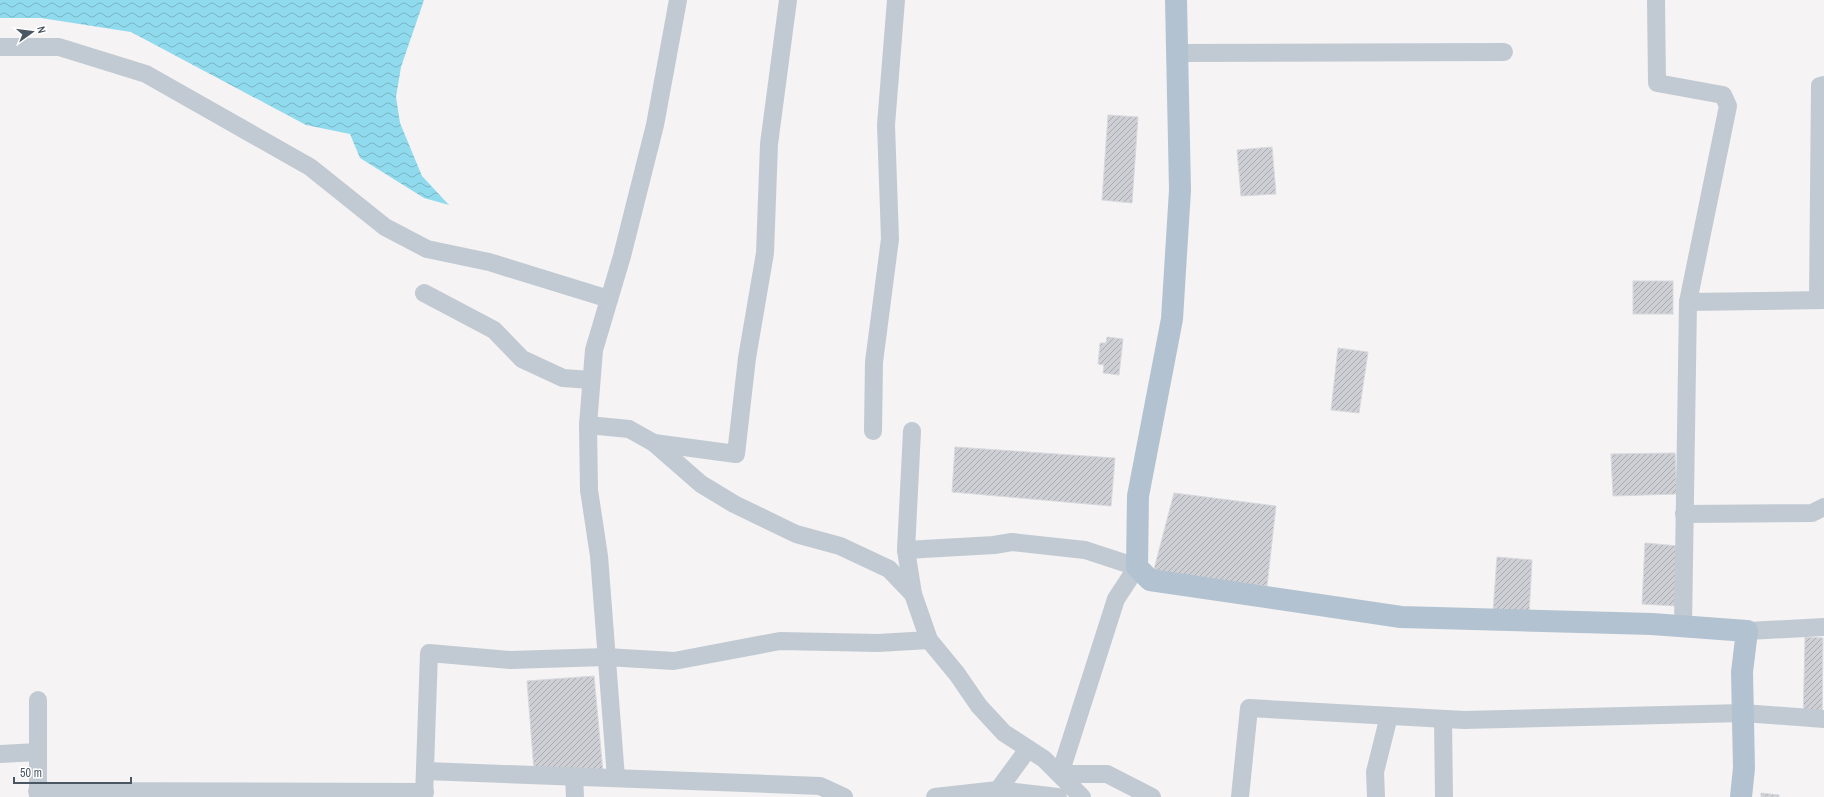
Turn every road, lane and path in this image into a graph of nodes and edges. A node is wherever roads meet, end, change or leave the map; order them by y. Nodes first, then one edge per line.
1 (678, 0) edge
2 (788, 0) edge
3 (896, 0) edge
4 (1176, 0) edge
5 (1656, 0) edge
6 (0, 47) edge
7 (1504, 52) dead end
8 (1177, 53) junction
9 (1824, 85) edge
10 (424, 293) dead end
11 (609, 299) junction
12 (1821, 300) edge
13 (1688, 302) junction
14 (591, 380) junction
15 (588, 425) junction
16 (873, 431) dead end
17 (912, 431) dead end
18 (654, 443) junction
19 (1824, 507) edge
20 (1684, 514) junction
21 (906, 550) junction
22 (1137, 567) junction
23 (913, 594) junction
24 (1683, 626) junction
25 (1824, 627) edge
26 (1746, 631) junction
27 (929, 640) junction
28 (606, 657) junction
29 (38, 700) dead end
30 (1743, 713) junction
31 (1389, 716) junction
32 (1443, 719) junction
33 (1824, 719) edge
34 (1028, 749) junction
35 (38, 752) junction
36 (0, 754) edge
37 (426, 771) junction
38 (1060, 774) junction
39 (574, 776) junction
40 (616, 778) junction
41 (772, 790) edge
42 (998, 790) junction
43 (38, 794) edge
44 (131, 794) edge
45 (424, 794) edge
46 (575, 797) edge
47 (844, 797) edge
48 (934, 797) edge
49 (1058, 797) edge
50 (1082, 797) edge
51 (1152, 797) edge
52 (1240, 797) edge
53 (1376, 797) edge
54 (1444, 797) edge
55 (1741, 797) edge

1 - 11 street
2 - 18 street
3 - 16 street
4 - 8 main road
5 - 13 street
6 - 11 street
7 - 8 street
8 - 22 main road
9 - 12 street
10 - 14 street
11 - 14 street
12 - 13 street
13 - 20 street
14 - 15 street
15 - 18 street
15 - 28 street
17 - 21 street
18 - 23 street
19 - 20 street
20 - 24 street
21 - 22 street
21 - 23 street
22 - 24 main road
22 - 38 street
23 - 27 street
24 - 26 main road
25 - 26 street
26 - 30 main road
27 - 28 street
27 - 34 street
28 - 37 street
28 - 40 street
29 - 35 street
30 - 32 street
30 - 33 street
30 - 55 main road
31 - 32 street
31 - 52 street
31 - 53 street
32 - 54 street
34 - 38 street
34 - 42 street
35 - 36 street
35 - 43 street
37 - 39 street
37 - 45 street
38 - 50 street
38 - 51 street
39 - 40 street
39 - 46 street
40 - 41 street
41 - 47 street
42 - 48 street
42 - 49 street
43 - 44 street
44 - 45 street

